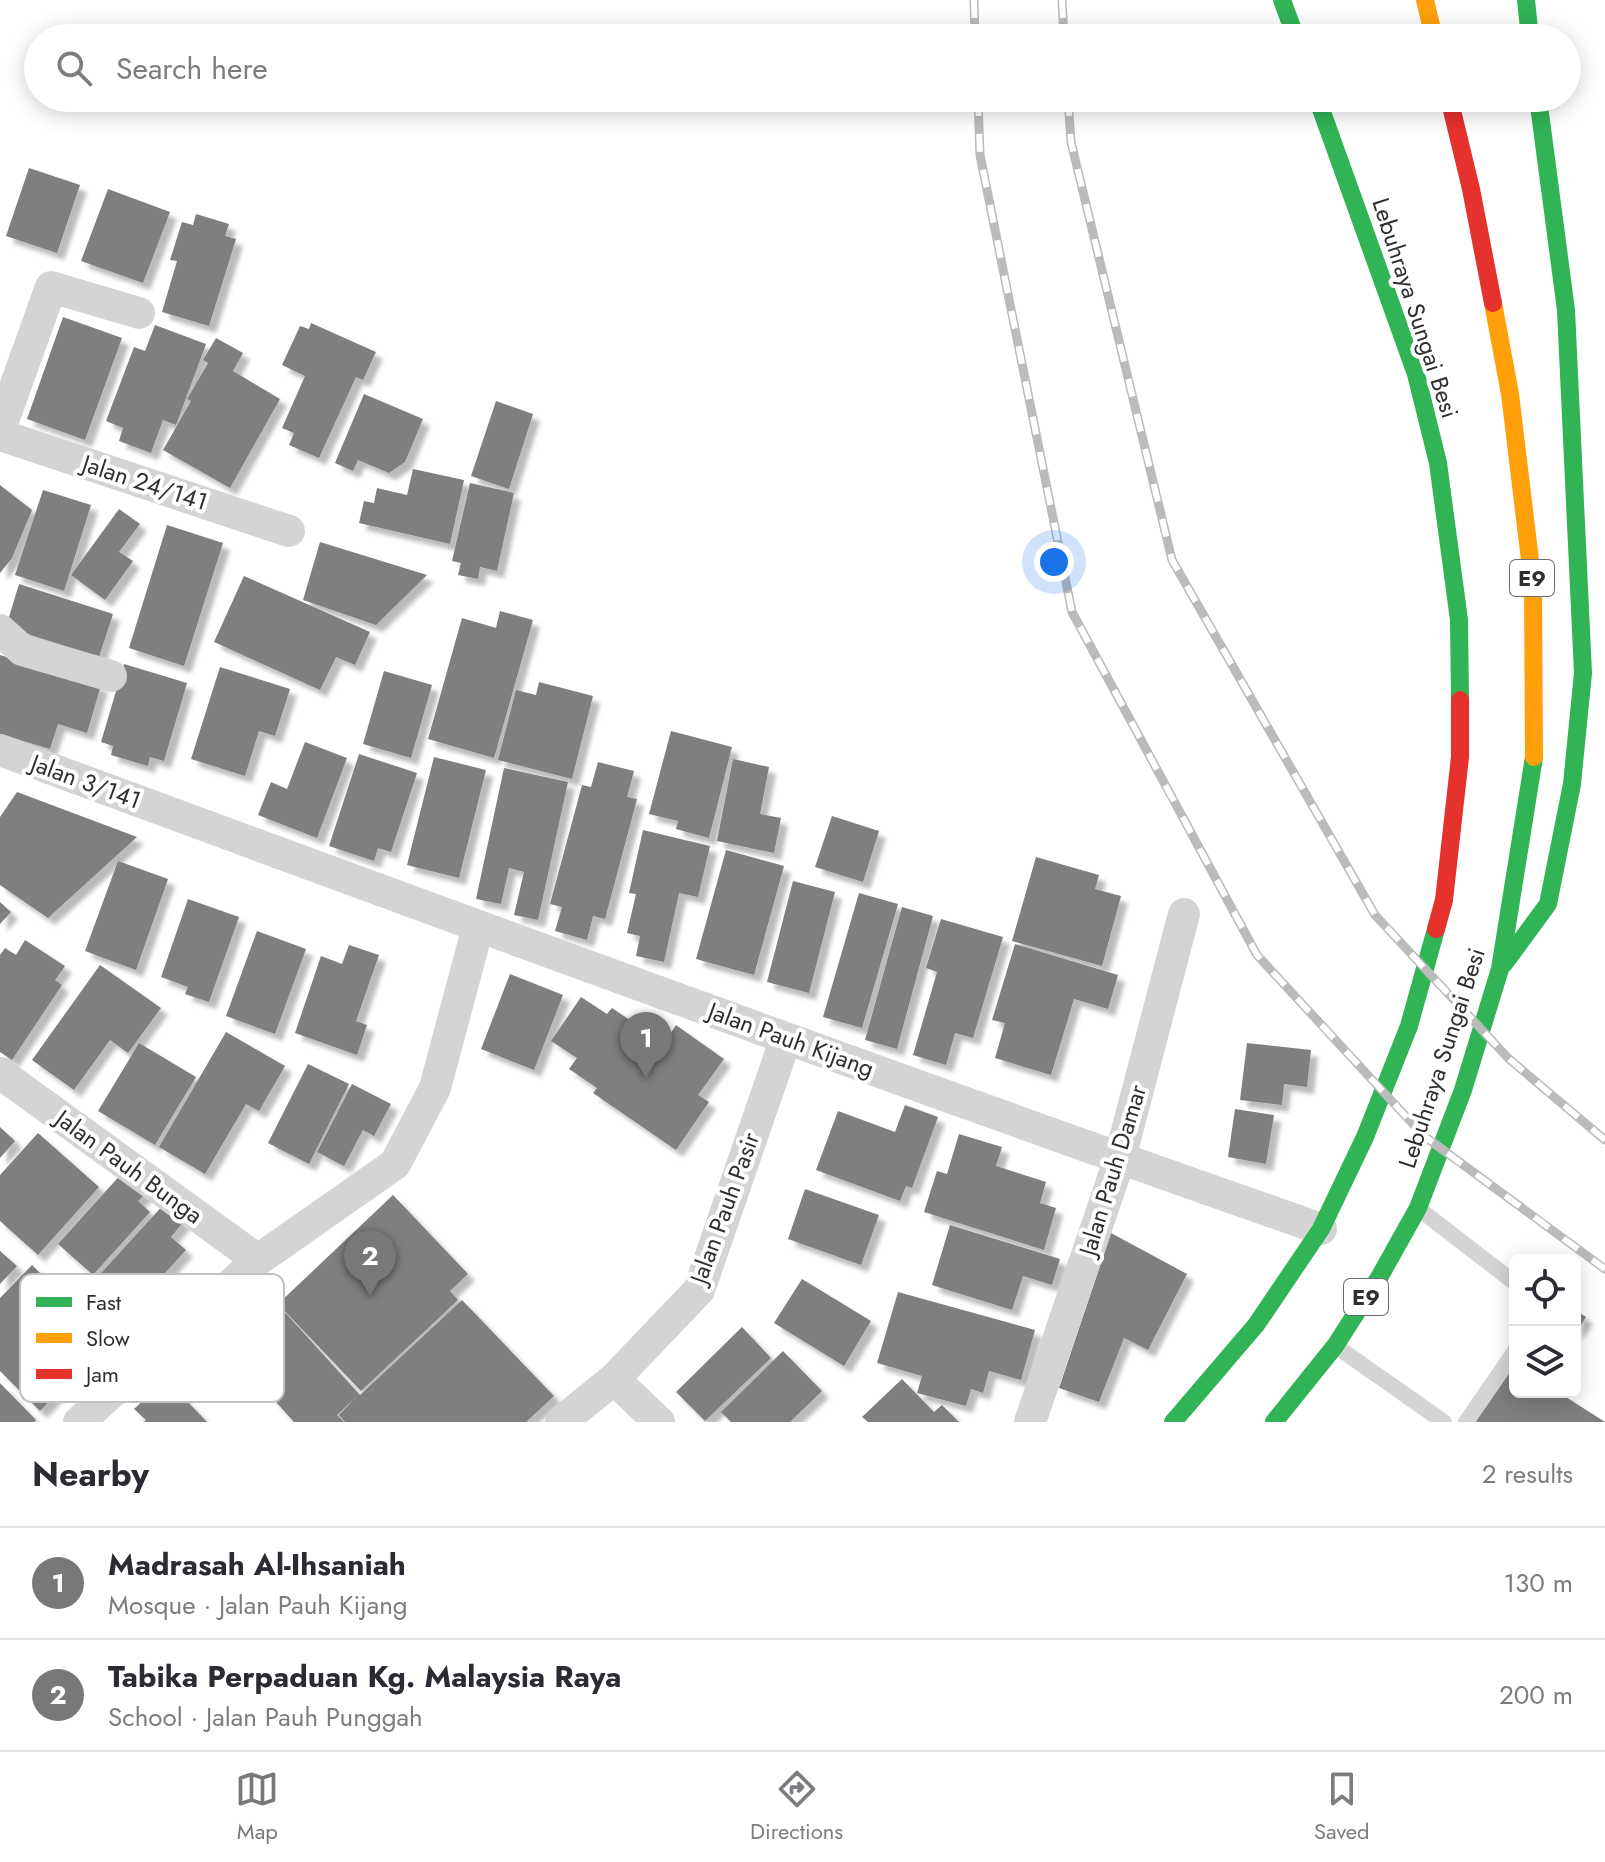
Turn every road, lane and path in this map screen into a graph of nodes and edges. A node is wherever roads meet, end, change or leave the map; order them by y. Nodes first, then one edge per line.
1 (1425, 0) edge
2 (1526, 0) edge
3 (1285, 2) edge
4 (1292, 24) edge
5 (1431, 24) edge
6 (1529, 24) edge
7 (1322, 112) edge
8 (1452, 112) edge
9 (1540, 112) edge
10 (139, 313) dead end
11 (0, 429) edge
12 (0, 435) edge
13 (289, 531) dead end
14 (0, 630) edge
15 (111, 676) dead end
16 (0, 750) edge
17 (172, 814) joint
18 (1184, 914) dead end
19 (478, 927) junction
20 (1500, 969) junction
21 (786, 1038) junction
22 (0, 1073) edge
23 (1120, 1158) junction
24 (1418, 1208) junction
25 (1321, 1229) junction
26 (258, 1260) junction
27 (243, 1274) edge
28 (1509, 1278) edge
29 (1335, 1346) junction
30 (1509, 1360) edge
31 (614, 1379) junction
32 (101, 1402) edge
33 (79, 1422) edge
34 (561, 1422) edge
35 (659, 1422) edge
36 (1030, 1422) edge
37 (1173, 1422) edge
38 (1274, 1422) edge
39 (1444, 1422) edge
40 (1466, 1422) edge

1 - 5 highway
2 - 6 highway
3 - 4 highway
7 - 25 highway, Lebuhraya Sungai Besi
8 - 20 highway, Lebuhraya Sungai Besi / E9
9 - 20 highway
10 - 11 street
12 - 13 street, Jalan 24/141
14 - 15 street
16 - 17 street, Jalan 3/141
17 - 19 street, Jalan Pauh Kijang
18 - 23 street, Jalan Pauh Damar
19 - 21 street, Jalan Pauh Kijang
19 - 26 street
20 - 24 highway, Lebuhraya Sungai Besi / E9
21 - 23 street, Jalan Pauh Kijang
21 - 31 street, Jalan Pauh Pasir
22 - 26 street, Jalan Pauh Bunga
23 - 25 street, Jalan Pauh Kijang
23 - 36 street, Jalan Pauh Damar
24 - 28 lane
24 - 29 highway, Lebuhraya Sungai Besi / E9
25 - 37 highway, Lebuhraya Sungai Besi
26 - 27 street
29 - 38 highway, Lebuhraya Sungai Besi / E9
29 - 39 lane
30 - 40 lane
31 - 34 street, Jalan Pauh Pasir
31 - 35 street
32 - 33 street

